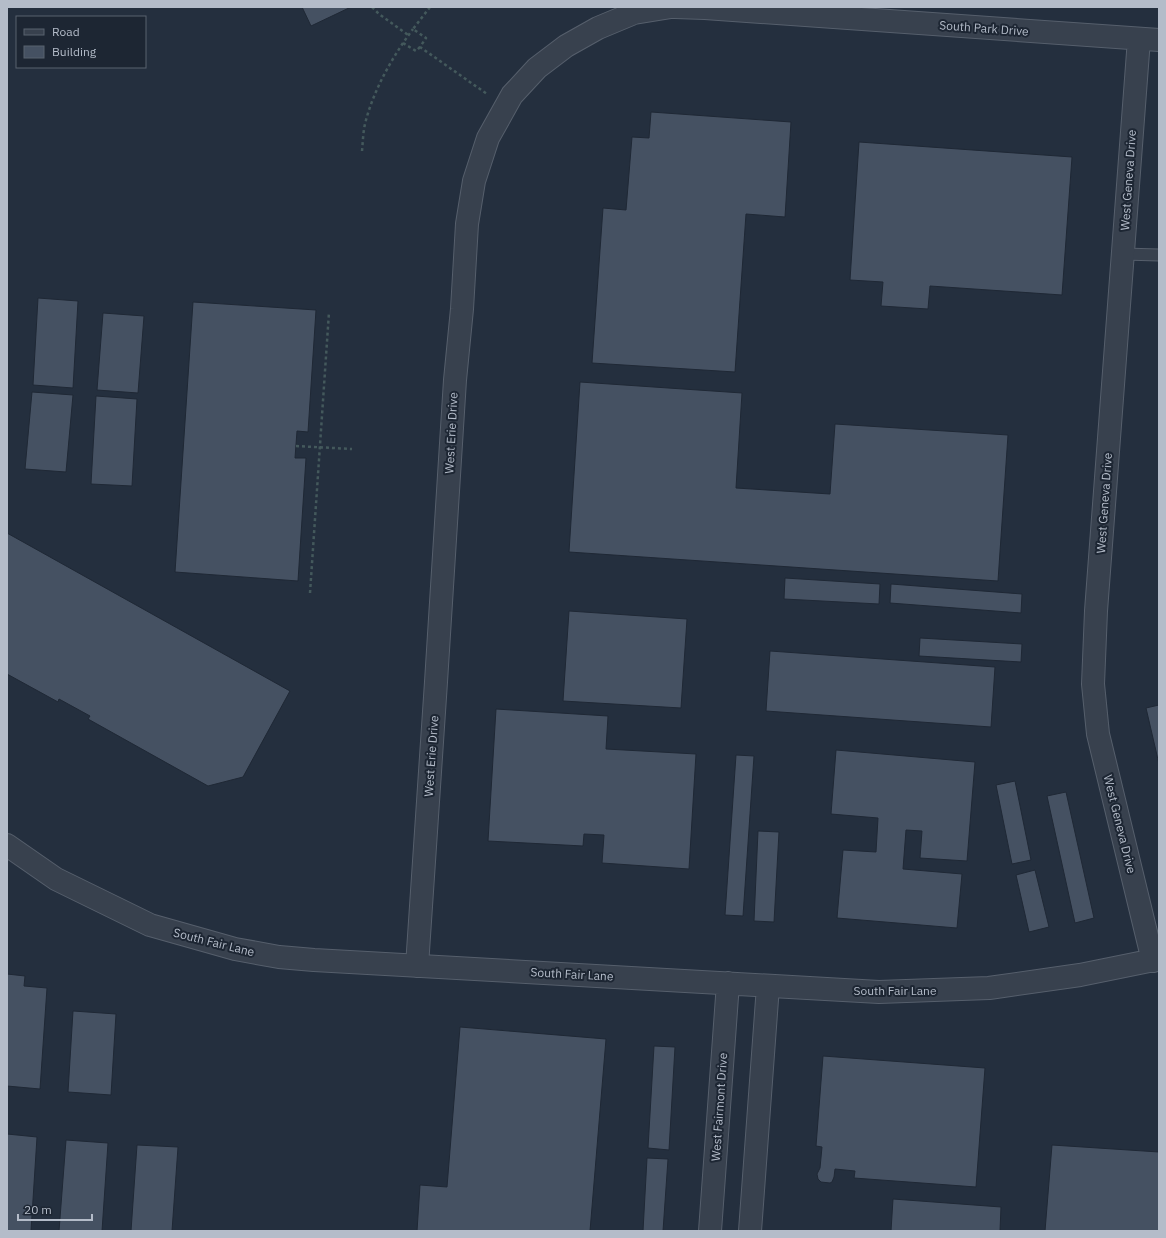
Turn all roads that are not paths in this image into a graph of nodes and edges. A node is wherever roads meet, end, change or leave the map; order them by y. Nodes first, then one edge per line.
1 (670, 7) edge
2 (810, 11) edge
3 (1149, 40) edge
4 (1123, 254) junction
5 (1159, 255) edge
6 (7, 845) edge
7 (1156, 960) edge
8 (417, 966) junction
9 (728, 983) junction
10 (768, 986) junction
11 (710, 1231) edge
12 (750, 1231) edge

1 - 2 street, West Erie Drive
1 - 8 street, West Erie Drive
2 - 3 street, South Park Drive
3 - 4 street, West Geneva Drive
4 - 5 lane
4 - 7 street, West Geneva Drive
6 - 8 street, South Fair Lane
7 - 10 street, South Fair Lane
8 - 9 street, South Fair Lane
9 - 10 street, South Fair Lane
9 - 11 street, West Fairmont Drive
10 - 12 street

